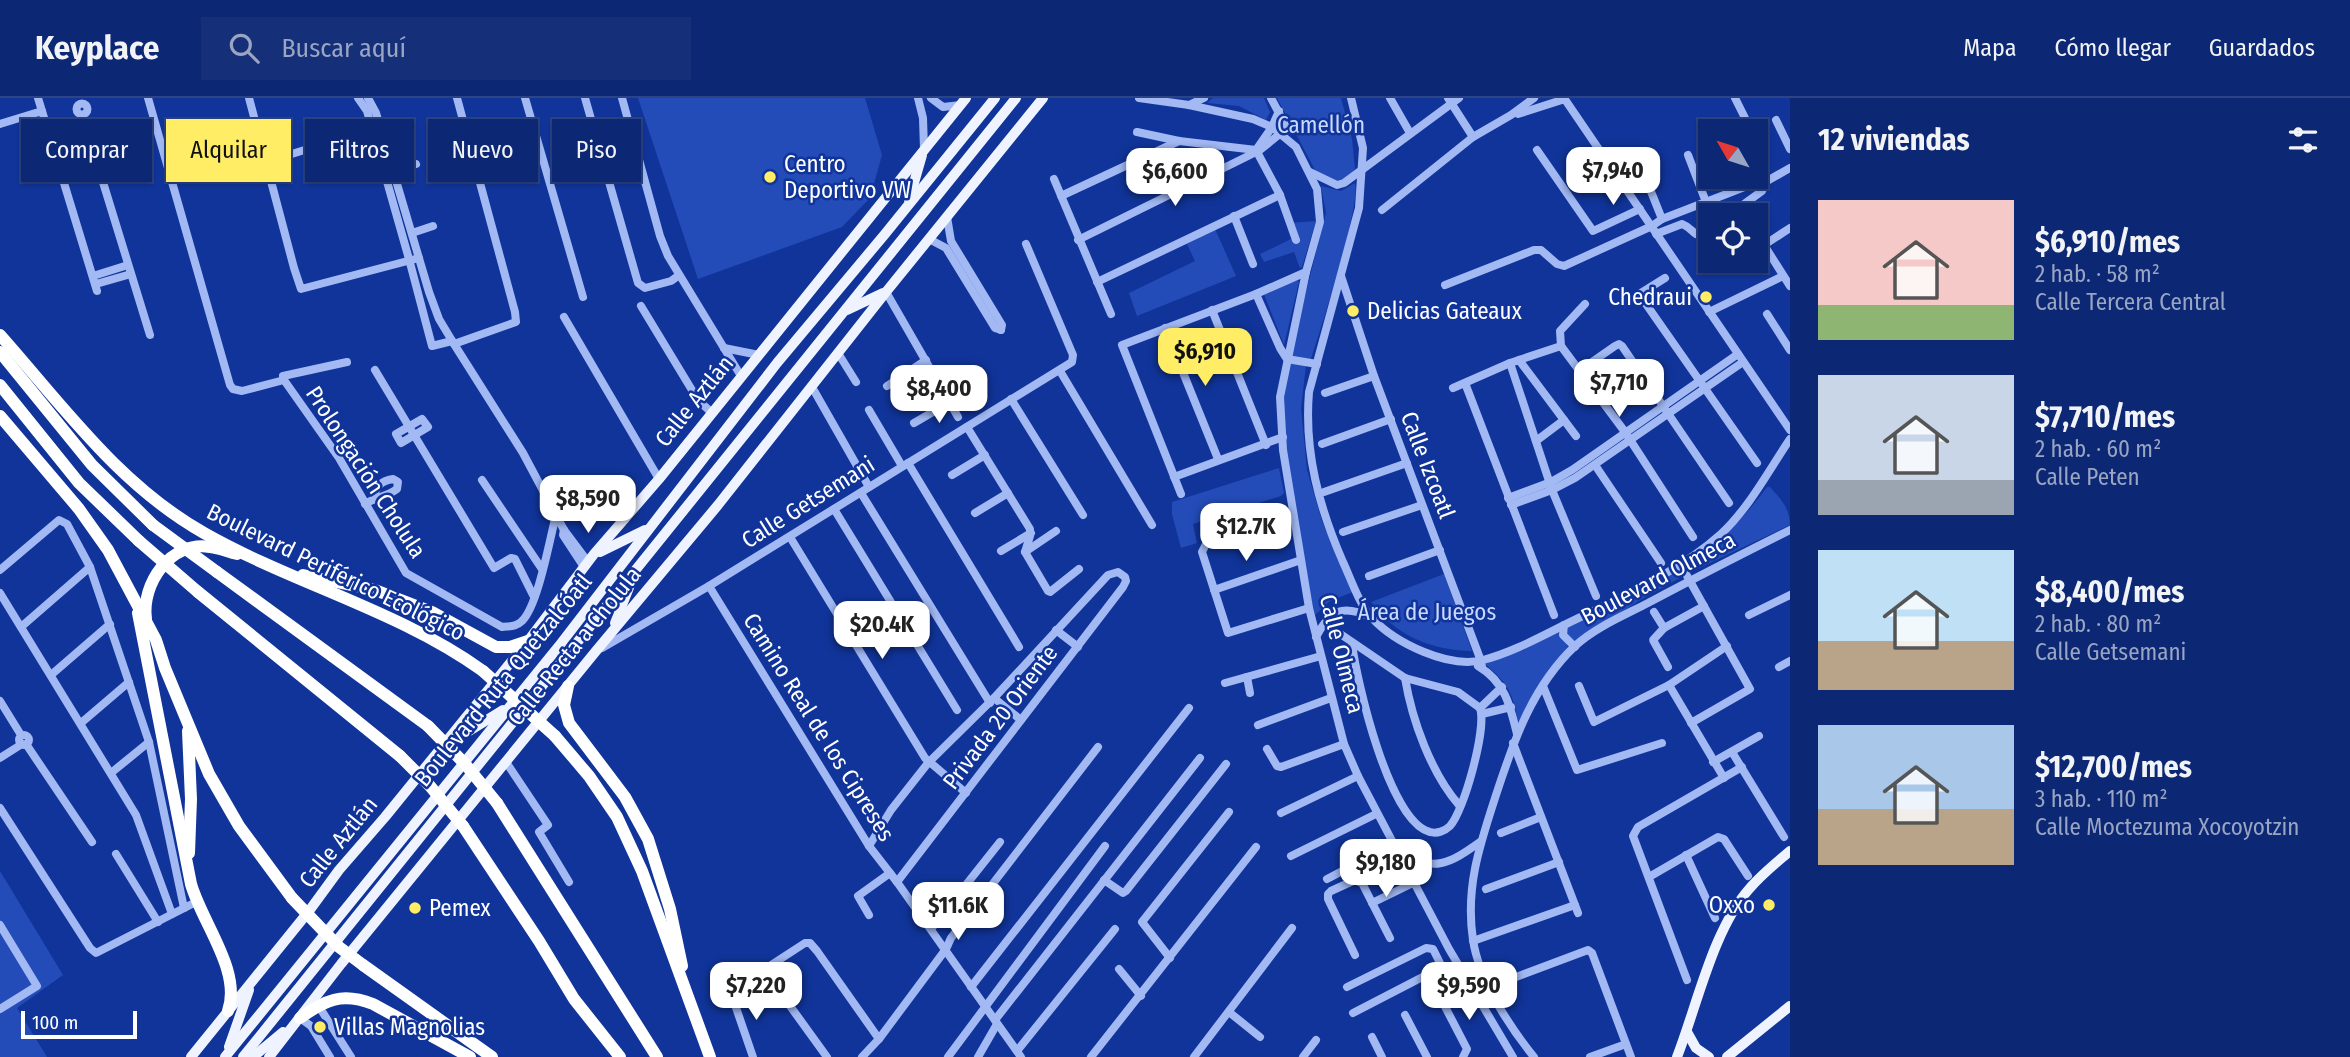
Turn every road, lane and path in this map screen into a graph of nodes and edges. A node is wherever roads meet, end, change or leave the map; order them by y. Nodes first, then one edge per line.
1 (38, 98) edge
2 (148, 98) edge
3 (249, 98) edge
4 (358, 98) edge
5 (368, 98) edge
6 (457, 98) edge
7 (525, 98) edge
8 (585, 98) edge
9 (622, 98) edge
10 (918, 98) edge
11 (931, 98) edge
12 (995, 98) edge
13 (1016, 98) edge
14 (1043, 98) edge
15 (1139, 98) edge
16 (1204, 98) edge
17 (1271, 98) edge
18 (1352, 98) edge
19 (1390, 98) edge
20 (1534, 98) edge
21 (1735, 98) edge
22 (1565, 99) edge
23 (1453, 100) edge
24 (964, 102) edge
25 (1189, 105) junction
26 (42, 111) junction
27 (1279, 111) junction
28 (1511, 115) junction
29 (255, 119) edge
30 (369, 119) edge
31 (378, 119) edge
32 (1746, 119) edge
33 (1776, 120) dead end
34 (0, 124) edge
35 (1280, 129) junction
36 (1137, 132) dead end
37 (1410, 133) junction
38 (1474, 137) junction
39 (1179, 141) junction
40 (924, 149) junction
41 (1790, 149) edge
42 (1256, 150) junction
43 (1537, 150) dead end
44 (1688, 155) dead end
45 (1790, 168) edge
46 (1363, 170) junction
47 (1310, 172) junction
48 (1644, 174) dead end
49 (1054, 179) dead end
50 (1768, 180) edge
51 (103, 182) edge
52 (272, 182) edge
53 (389, 182) edge
54 (397, 182) edge
55 (1733, 189) edge
56 (1763, 189) edge
57 (1280, 195) junction
58 (1061, 196) junction
59 (1706, 202) junction
60 (1746, 203) edge
61 (908, 206) junction
62 (1640, 209) junction
63 (1382, 210) dead end
64 (1234, 216) junction
65 (947, 217) junction
66 (1662, 219) junction
67 (433, 226) dead end
68 (1790, 228) edge
69 (1654, 230) junction
70 (412, 233) junction
71 (1698, 234) edge
72 (929, 239) junction
73 (1078, 240) junction
74 (1296, 240) dead end
75 (1768, 242) edge
76 (1026, 244) dead end
77 (1768, 252) edge
78 (414, 258) junction
79 (1253, 264) dead end
80 (129, 270) junction
81 (1306, 272) junction
82 (678, 276) junction
83 (1341, 276) junction
84 (1783, 276) junction
85 (1665, 278) dead end
86 (1097, 282) junction
87 (1445, 285) dead end
88 (1790, 286) edge
89 (886, 292) junction
90 (1256, 294) junction
91 (1639, 294) junction
92 (583, 297) dead end
93 (1625, 303) dead end
94 (1585, 304) dead end
95 (642, 306) dead end
96 (1212, 310) junction
97 (844, 312) junction
98 (1709, 312) junction
99 (1111, 314) dead end
100 (1767, 314) dead end
101 (564, 317) dead end
102 (1165, 328) junction
103 (0, 335) edge
104 (150, 335) dead end
105 (453, 342) junction
106 (1561, 346) junction
107 (1789, 347) edge
108 (724, 348) junction
109 (0, 352) edge
110 (838, 353) junction
111 (759, 355) junction
112 (1741, 358) junction
113 (1287, 359) junction
114 (926, 360) junction
115 (347, 362) dead end
116 (1515, 362) junction
117 (1317, 364) junction
118 (375, 370) dead end
119 (1060, 371) junction
120 (1579, 371) junction
121 (741, 376) junction
122 (1374, 376) junction
123 (284, 380) junction
124 (856, 382) dead end
125 (1465, 383) junction
126 (0, 385) edge
127 (1702, 385) junction
128 (887, 386) dead end
129 (812, 387) junction
130 (1452, 388) dead end
131 (1325, 393) dead end
132 (1011, 399) junction
133 (950, 402) junction
134 (869, 410) dead end
135 (1665, 411) junction
136 (712, 413) junction
137 (0, 416) edge
138 (958, 417) dead end
139 (1391, 419) junction
140 (1564, 420) junction
141 (914, 423) dead end
142 (408, 426) junction
143 (967, 426) junction
144 (1790, 430) edge
145 (414, 435) junction
146 (1576, 436) dead end
147 (1627, 436) junction
148 (1283, 437) junction
149 (1790, 439) edge
150 (1536, 441) junction
151 (1322, 444) dead end
152 (1266, 445) junction
153 (985, 455) junction
154 (1218, 459) junction
155 (1407, 463) junction
156 (1757, 463) dead end
157 (905, 465) junction
158 (1595, 465) junction
159 (953, 475) dead end
160 (1174, 477) junction
161 (659, 479) junction
162 (482, 480) dead end
163 (1552, 486) junction
164 (865, 490) junction
165 (1324, 492) dead end
166 (1008, 493) junction
167 (1181, 494) dead end
168 (374, 498) dead end
169 (1509, 501) junction
170 (1729, 503) dead end
171 (365, 504) junction
172 (1422, 505) junction
173 (834, 509) junction
174 (1293, 512) junction
175 (975, 513) dead end
176 (556, 515) junction
177 (1083, 515) dead end
178 (1152, 525) dead end
179 (648, 529) junction
180 (1790, 530) edge
181 (1056, 531) dead end
182 (1343, 532) dead end
183 (1031, 533) junction
184 (790, 537) junction
185 (1693, 537) dead end
186 (1440, 550) junction
187 (1001, 551) dead end
188 (1025, 552) junction
189 (248, 555) junction
190 (1301, 560) junction
191 (589, 561) junction
192 (1661, 563) dead end
193 (1681, 565) junction
194 (90, 567) junction
195 (542, 569) junction
196 (1079, 569) dead end
197 (0, 570) edge
198 (635, 570) junction
199 (292, 574) junction
200 (1369, 576) dead end
201 (1689, 580) junction
202 (709, 586) junction
203 (1214, 590) junction
204 (0, 593) edge
205 (1790, 595) edge
206 (1596, 596) dead end
207 (534, 597) junction
208 (1704, 606) junction
209 (137, 607) junction
210 (1309, 608) junction
211 (1597, 608) junction
212 (1654, 612) dead end
213 (1555, 615) dead end
214 (1749, 615) dead end
215 (1371, 617) junction
216 (146, 620) junction
217 (110, 624) junction
218 (1564, 625) junction
219 (1603, 626) junction
220 (21, 627) junction
221 (1664, 628) junction
222 (1056, 630) junction
223 (1336, 631) dead end
224 (611, 634) junction
225 (1316, 637) junction
226 (528, 641) junction
227 (1352, 644) junction
228 (1727, 646) junction
229 (1019, 647) dead end
230 (1078, 647) junction
231 (1575, 647) junction
232 (596, 651) junction
233 (1321, 656) junction
234 (1790, 661) edge
235 (1481, 664) junction
236 (1668, 667) dead end
237 (1779, 667) dead end
238 (51, 676) junction
239 (1247, 677) junction
240 (1405, 678) junction
241 (129, 682) junction
242 (1225, 683) dead end
243 (1669, 685) junction
244 (568, 686) junction
245 (1543, 686) junction
246 (1579, 686) dead end
247 (1502, 687) junction
248 (1250, 694) dead end
249 (1331, 698) junction
250 (992, 700) junction
251 (0, 701) edge
252 (511, 705) junction
253 (1511, 707) junction
254 (1189, 708) dead end
255 (957, 710) dead end
256 (1481, 711) junction
257 (1020, 720) junction
258 (81, 723) junction
259 (1691, 723) junction
260 (188, 724) junction
261 (1258, 725) dead end
262 (1517, 734) junction
263 (1759, 736) dead end
264 (22, 741) junction
265 (149, 742) junction
266 (1513, 743) junction
267 (1662, 743) dead end
268 (1344, 744) junction
269 (1098, 747) dead end
270 (1267, 748) dead end
271 (440, 749) junction
272 (1732, 752) junction
273 (0, 753) edge
274 (0, 758) edge
275 (1200, 758) dead end
276 (506, 762) junction
277 (1713, 762) junction
278 (928, 763) junction
279 (1226, 764) dead end
280 (1742, 767) junction
281 (111, 773) junction
282 (1358, 776) junction
283 (1724, 778) junction
284 (966, 793) junction
285 (1460, 805) junction
286 (0, 808) edge
287 (1229, 812) dead end
288 (1281, 813) dead end
289 (1376, 814) junction
290 (1541, 817) junction
291 (1501, 833) dead end
292 (1784, 837) dead end
293 (92, 842) dead end
294 (1000, 842) dead end
295 (1480, 842) junction
296 (1394, 845) junction
297 (869, 846) junction
298 (1104, 846) dead end
299 (1256, 847) dead end
300 (1790, 851) edge
301 (117, 854) dead end
302 (1399, 854) junction
303 (1686, 855) junction
304 (1290, 856) dead end
305 (1559, 862) junction
306 (188, 871) junction
307 (890, 873) junction
308 (1748, 876) dead end
309 (1649, 877) junction
310 (1327, 879) dead end
311 (1104, 880) junction
312 (569, 882) dead end
313 (897, 882) junction
314 (1415, 882) junction
315 (1486, 889) dead end
316 (1372, 903) junction
317 (190, 905) junction
318 (172, 914) junction
319 (869, 915) dead end
320 (1716, 918) dead end
321 (158, 922) junction
322 (0, 925) edge
323 (1292, 928) dead end
324 (931, 929) junction
325 (1115, 929) dead end
326 (1390, 938) dead end
327 (1473, 941) junction
328 (946, 949) junction
329 (1449, 949) junction
330 (1355, 955) dead end
331 (1436, 956) junction
332 (1170, 958) junction
333 (341, 964) junction
334 (1119, 969) dead end
335 (764, 970) junction
336 (1486, 978) junction
337 (1687, 980) dead end
338 (253, 981) junction
339 (302, 984) junction
340 (683, 984) junction
341 (971, 987) junction
342 (1347, 987) dead end
343 (1141, 996) junction
344 (1440, 997) dead end
345 (318, 1005) junction
346 (1790, 1006) edge
347 (986, 1008) junction
348 (0, 1009) edge
349 (228, 1011) junction
350 (1229, 1012) junction
351 (1353, 1013) dead end
352 (1405, 1015) dead end
353 (300, 1018) junction
354 (996, 1022) junction
355 (1687, 1032) junction
356 (209, 1035) junction
357 (1260, 1037) dead end
358 (1372, 1037) dead end
359 (1007, 1038) junction
360 (879, 1039) junction
361 (1316, 1040) dead end
362 (1626, 1044) junction
363 (986, 1046) junction
364 (1019, 1054) edge
365 (226, 1056) edge
366 (1510, 1056) edge
367 (191, 1057) edge
368 (202, 1057) edge
369 (243, 1057) edge
370 (253, 1057) edge
371 (269, 1057) edge
372 (330, 1057) edge
373 (351, 1057) edge
374 (470, 1057) edge
375 (492, 1057) edge
376 (620, 1057) edge
377 (657, 1057) edge
378 (710, 1057) edge
379 (753, 1057) edge
380 (827, 1057) edge
381 (862, 1057) edge
382 (948, 1057) edge
383 (978, 1057) edge
384 (1091, 1057) edge
385 (1195, 1057) edge
386 (1303, 1057) edge
387 (1382, 1057) edge
388 (1427, 1057) edge
389 (1463, 1057) edge
390 (1534, 1057) edge
391 (1590, 1057) edge
392 (1631, 1057) edge
393 (1677, 1057) edge
394 (1709, 1057) edge
395 (1727, 1057) edge

1 - 26 street
2 - 123 street, Prolongación Cholula
3 - 29 street
4 - 30 street
5 - 31 street
6 - 105 street
7 - 92 street
8 - 82 street
9 - 82 street
10 - 40 street
11 - 24 street
12 - 61 main road, Boulevard Ruta Quetzalcóatl
13 - 97 main road, Calle Recta a Cholula
14 - 65 main road, Calle Recta a Cholula
15 - 25 street, Calle Olmeca
16 - 25 street
17 - 27 street
18 - 46 street, Calle Olmeca
19 - 37 street
20 - 28 street
21 - 32 street
22 - 28 street
22 - 62 street
23 - 37 street
23 - 38 street
24 - 40 main road, Calle Aztlán
25 - 35 street, Calle Olmeca
26 - 34 street
26 - 80 street
27 - 35 street
27 - 35 street
28 - 38 street
33 - 41 street
35 - 42 street
35 - 47 street, Calle Olmeca
36 - 39 street
37 - 46 street
38 - 63 street
39 - 42 street
39 - 58 street
40 - 61 main road
40 - 111 main road, Calle Aztlán
42 - 57 street
42 - 73 street
43 - 62 street
44 - 59 street
45 - 50 street
46 - 47 street
46 - 83 street, Calle Olmeca
47 - 81 street, Calle Olmeca
48 - 66 street
49 - 58 street
51 - 80 street
52 - 78 street
53 - 78 street
54 - 70 street
55 - 59 street
56 - 60 street
57 - 64 street
57 - 74 street
58 - 73 street
59 - 66 street
61 - 179 main road, Boulevard Ruta Quetzalcóatl
62 - 69 street
64 - 79 street
64 - 86 street
65 - 72 main road, Calle Recta a Cholula
65 - 72 street
66 - 69 street
67 - 70 street
68 - 75 street
69 - 71 street
69 - 87 street
69 - 98 street
70 - 78 street
72 - 89 main road, Calle Recta a Cholula
73 - 86 street
76 - 119 street, Calle Getsemani
77 - 84 street
78 - 105 street
78 - 105 street
80 - 104 street
81 - 90 street
81 - 113 street, Calle Olmeca
82 - 108 street
83 - 117 street, Calle Olmeca
83 - 122 street, Calle Izcoatl
84 - 88 street
84 - 98 street
85 - 91 street
86 - 99 street
89 - 97 main road
89 - 110 main road, Calle Recta a Cholula
89 - 114 street
90 - 96 street
90 - 113 street
91 - 93 street
91 - 127 street
94 - 106 street
95 - 136 street
96 - 102 street
96 - 152 street
97 - 198 main road, Calle Recta a Cholula
98 - 112 street
100 - 107 street
101 - 161 street
102 - 154 street
102 - 160 street
103 - 189 highway, Boulevard Periférico Ecológico
105 - 176 street
106 - 116 street
106 - 120 street
108 - 111 street
108 - 121 street
109 - 377 highway, Boulevard Periférico Ecológico, bridge
110 - 124 street
110 - 129 main road, Calle Recta a Cholula
111 - 121 main road, Calle Aztlán
112 - 127 street
112 - 144 street
113 - 117 street
113 - 148 street, Calle Olmeca
114 - 128 street
114 - 133 street
115 - 123 street
116 - 125 street
116 - 140 street
116 - 150 street
117 - 215 street, Calle Olmeca
118 - 142 street
119 - 132 street, Calle Getsemani
119 - 178 street
120 - 135 street
120 - 147 street
121 - 136 main road, Calle Aztlán
122 - 131 street
122 - 139 street, Calle Izcoatl
123 - 171 street, Prolongación Cholula
125 - 130 street
125 - 169 street
126 - 376 highway, bridge
127 - 135 street
127 - 156 street
129 - 164 street
129 - 224 main road, Calle Recta a Cholula
132 - 143 street, Calle Getsemani
132 - 177 street
133 - 138 street
133 - 141 street
134 - 157 street
135 - 147 street
135 - 170 street
136 - 161 main road, Calle Aztlán
137 - 209 highway
139 - 151 street
139 - 155 street, Calle Izcoatl
140 - 146 street
140 - 150 street
142 - 145 street
142 - 145 street
142 - 145 street
143 - 153 street
143 - 157 street, Calle Getsemani
145 - 207 street
147 - 158 street
147 - 163 street
147 - 185 street
148 - 152 street
148 - 174 street, Calle Olmeca
149 - 193 street
150 - 163 street
152 - 154 street
153 - 159 street
153 - 166 street
154 - 160 street
155 - 165 street
155 - 172 street, Calle Izcoatl
157 - 164 street, Calle Getsemani
157 - 229 street
158 - 163 street
158 - 192 street
160 - 167 street
161 - 191 main road, Calle Aztlán
162 - 195 street
163 - 169 street
163 - 206 street
164 - 173 street, Calle Getsemani
164 - 250 street
166 - 175 street
166 - 183 street
168 - 171 street
169 - 213 street
171 - 207 street, Prolongación Cholula
172 - 182 street
172 - 186 street, Calle Izcoatl
173 - 184 street, Calle Getsemani
173 - 255 street
174 - 190 street, Calle Olmeca
174 - 203 street
176 - 191 street
176 - 195 street, Prolongación Cholula
179 - 191 main road
179 - 252 main road, Boulevard Ruta Quetzalcóatl
180 - 201 street, Boulevard Olmeca
181 - 188 street
183 - 187 street
183 - 188 street
184 - 202 street, Calle Getsemani
184 - 278 street
186 - 200 street
186 - 235 street, Calle Izcoatl
188 - 196 street
189 - 199 highway, Boulevard Periférico Ecológico
189 - 216 highway
190 - 203 street
190 - 210 street, Calle Olmeca
191 - 226 main road, Calle Aztlán
193 - 201 street
193 - 211 street
194 - 197 street
194 - 217 street
194 - 220 street
195 - 207 street, Prolongación Cholula
198 - 224 main road
198 - 339 main road, Calle Recta a Cholula
199 - 226 highway
199 - 340 highway, Boulevard Periférico Ecológico, bridge
201 - 208 street
201 - 219 street, Boulevard Olmeca
202 - 232 street, Calle Getsemani
202 - 297 street, Camino Real de los Cipreses
203 - 210 street
204 - 220 street
205 - 214 street
208 - 221 street
208 - 228 street
209 - 216 highway
209 - 306 highway
210 - 225 street, Calle Olmeca
211 - 218 street
211 - 219 street
212 - 221 street
215 - 225 street
215 - 235 street, Calle Olmeca
216 - 260 highway
217 - 238 street
217 - 241 street
218 - 231 street
218 - 235 street
219 - 231 street, Boulevard Olmeca
220 - 238 street
221 - 236 street
222 - 230 street
222 - 230 street, Privada 20 Oriente
222 - 250 street
223 - 227 street
224 - 232 main road, Calle Recta a Cholula
225 - 233 street, Calle Olmeca
226 - 271 main road, Calle Aztlán
227 - 240 street
227 - 285 street
228 - 243 street
228 - 259 street
230 - 257 street, Privada 20 Oriente
231 - 245 street, Boulevard Olmeca
232 - 244 main road, Calle Recta a Cholula
233 - 239 street
233 - 249 street, Calle Olmeca
234 - 237 street
235 - 247 street
238 - 258 street
239 - 242 street
239 - 248 street
240 - 256 street
240 - 285 street
241 - 258 street
241 - 265 street
243 - 246 street
243 - 259 street
244 - 276 main road, Calle Recta a Cholula
244 - 340 highway
245 - 262 street, Boulevard Olmeca
245 - 267 street
247 - 253 street
247 - 256 street
249 - 261 street
249 - 268 street, Calle Olmeca
250 - 257 street
250 - 278 street
251 - 264 street
252 - 271 main road
252 - 365 main road, Boulevard Ruta Quetzalcóatl
253 - 256 street
253 - 262 street
254 - 341 street
256 - 285 street
257 - 284 street, Privada 20 Oriente
258 - 281 street
259 - 277 street
260 - 306 highway
260 - 375 highway, bridge
262 - 266 street, Boulevard Olmeca
263 - 272 street
264 - 273 street
264 - 274 street
264 - 293 street
265 - 281 street
265 - 317 street
266 - 290 street
266 - 295 street, Boulevard Olmeca
268 - 270 street
268 - 282 street, Calle Olmeca
269 - 328 street
271 - 338 main road, Calle Aztlán
272 - 277 street
272 - 280 street
275 - 311 street
276 - 312 street
276 - 333 main road, Calle Recta a Cholula
277 - 283 street
278 - 284 street
278 - 297 street
279 - 311 street
280 - 283 street
280 - 292 street
281 - 318 street
282 - 288 street
282 - 289 street, Calle Olmeca
283 - 309 street
284 - 313 street, Privada 20 Oriente
286 - 321 street
287 - 332 street
289 - 296 street, Calle Olmeca
289 - 304 street
290 - 291 street
290 - 305 street
294 - 324 street
295 - 302 street
295 - 327 street, Boulevard Olmeca
296 - 302 street, Calle Olmeca
296 - 310 street
297 - 307 street, Camino Real de los Cipreses
298 - 347 street
299 - 332 street
300 - 355 main road
301 - 321 street
302 - 314 street, Calle Olmeca
303 - 308 street
303 - 309 street
303 - 320 street
305 - 315 street
305 - 327 street
306 - 317 highway
307 - 313 street, Camino Real de los Cipreses
307 - 319 street
309 - 337 street
311 - 354 street
313 - 324 street, Camino Real de los Cipreses
314 - 316 street
314 - 329 street, Calle Olmeca
316 - 326 street
316 - 330 street
317 - 318 street
317 - 349 highway
318 - 321 street
322 - 348 street
323 - 350 street
324 - 328 street, Camino Real de los Cipreses
325 - 364 street
327 - 336 street, Boulevard Olmeca
328 - 341 street, Camino Real de los Cipreses
328 - 360 street
329 - 331 street
329 - 366 street, Calle Olmeca
331 - 342 street
331 - 351 street
332 - 343 street
333 - 339 main road
333 - 353 main road, Calle Recta a Cholula
334 - 343 street
335 - 360 street
335 - 379 street
335 - 380 street
336 - 362 street
336 - 390 street, Boulevard Olmeca
338 - 349 main road, Calle Aztlán
338 - 365 main road
339 - 369 main road, Calle Recta a Cholula
340 - 378 highway, Boulevard Periférico Ecológico
341 - 347 street, Camino Real de los Cipreses
343 - 384 street
344 - 389 street
345 - 353 highway
345 - 373 street
345 - 374 highway
346 - 395 main road
347 - 354 street, Camino Real de los Cipreses
347 - 382 street
349 - 356 main road, Calle Aztlán
350 - 357 street
350 - 385 street
352 - 388 street
353 - 370 main road
353 - 371 main road, Calle Recta a Cholula
353 - 372 street
354 - 359 street, Camino Real de los Cipreses
354 - 363 street
355 - 393 main road
355 - 394 main road
356 - 367 main road, Calle Aztlán
356 - 368 main road
358 - 387 street
359 - 363 street
359 - 364 street, Camino Real de los Cipreses
360 - 381 street
361 - 386 street
362 - 391 street
362 - 392 street
363 - 383 street

